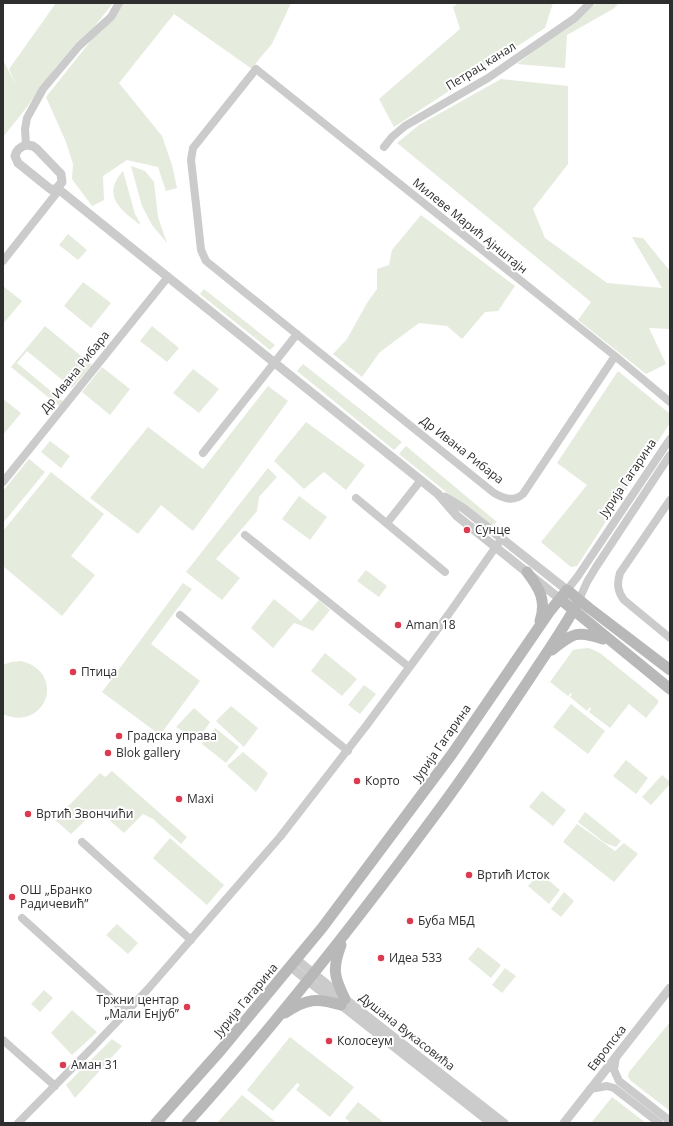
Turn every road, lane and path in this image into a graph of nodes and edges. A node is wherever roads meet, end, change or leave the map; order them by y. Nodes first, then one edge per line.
1 (120, 3) edge
2 (590, 3) edge
3 (256, 69) joint
4 (26, 145) junction
5 (384, 147) dead end
6 (58, 189) junction
7 (3, 261) edge
8 (168, 277) junction
9 (297, 334) junction
10 (615, 356) junction
11 (275, 363) junction
12 (670, 402) edge
13 (670, 438) edge
14 (203, 453) dead end
15 (670, 455) edge
16 (421, 480) junction
17 (3, 482) edge
18 (438, 494) junction
19 (356, 498) dead end
20 (670, 500) edge
21 (387, 523) junction
22 (245, 535) dead end
23 (502, 538) junction
24 (495, 546) junction
25 (445, 572) dead end
26 (527, 572) junction
27 (567, 590) junction
28 (560, 599) junction
29 (579, 600) junction
30 (573, 611) junction
31 (180, 615) dead end
32 (538, 629) junction
33 (670, 638) edge
34 (612, 643) junction
35 (544, 656) junction
36 (409, 668) junction
37 (670, 670) edge
38 (670, 688) edge
39 (348, 751) junction
40 (82, 842) dead end
41 (22, 918) dead end
42 (347, 933) junction
43 (191, 940) junction
44 (294, 963) junction
45 (311, 978) junction
46 (670, 988) edge
47 (667, 996) edge
48 (343, 1002) junction
49 (126, 1012) junction
50 (275, 1021) junction
51 (3, 1040) edge
52 (616, 1057) junction
53 (55, 1086) junction
54 (590, 1089) junction
55 (670, 1121) edge
56 (18, 1123) edge
57 (156, 1123) edge
58 (187, 1123) edge
59 (491, 1123) edge
60 (504, 1123) edge
61 (564, 1123) edge
62 (659, 1123) edge

1 - 4 street
2 - 5 street, Петрац канал
3 - 9 street, Др Ивана Рибара
3 - 10 street, Милеве Марић Ајнштајн
4 - 6 street
4 - 6 street
6 - 7 street
6 - 8 street
8 - 11 street
8 - 17 street, Др Ивана Рибара
9 - 10 street, Др Ивана Рибара
9 - 11 street
10 - 12 street, Милеве Марић Ајнштајн
11 - 14 street
11 - 16 street
13 - 27 street, Јурија Гагарина
15 - 29 street, Јурија Гагарина
16 - 18 street
16 - 21 street
18 - 23 street
18 - 24 street
19 - 21 street
20 - 33 street
21 - 25 street
22 - 36 street
23 - 24 street
23 - 27 street
24 - 26 street
24 - 36 street
26 - 28 street
26 - 32 main road
27 - 28 main road, Јурија Гагарина
27 - 29 main road
28 - 30 main road
28 - 32 main road, Јурија Гагарина
29 - 30 main road, Јурија Гагарина
29 - 37 main road
30 - 34 main road
30 - 35 main road, Јурија Гагарина
31 - 39 street
32 - 44 main road, Јурија Гагарина
34 - 35 main road
34 - 38 main road
35 - 42 main road, Јурија Гагарина
36 - 39 street
39 - 43 street
40 - 43 street
41 - 49 street
42 - 45 main road, Јурија Гагарина
42 - 48 main road
43 - 49 street
44 - 45 street, Душана Вукасовића
44 - 57 main road, Јурија Гагарина
45 - 48 street, Душана Вукасовића
45 - 50 main road, Јурија Гагарина
46 - 47 street, Европска
47 - 52 street, Европска
48 - 50 main road
48 - 59 street, Душана Вукасовића
48 - 60 street, Душана Вукасовића
49 - 53 street
50 - 58 main road, Јурија Гагарина
51 - 53 street
52 - 54 street, Европска
52 - 55 street
53 - 56 street
54 - 61 street, Европска
54 - 62 street

